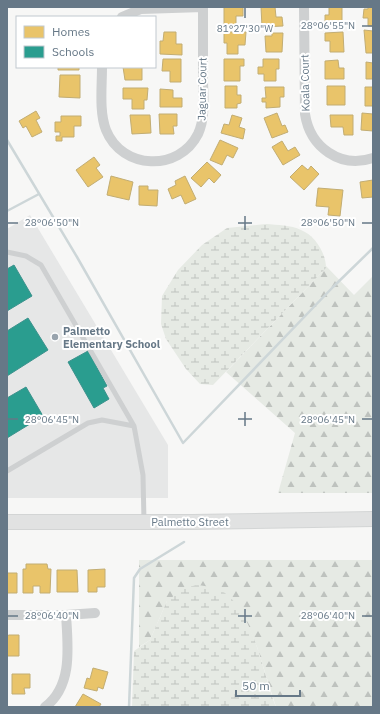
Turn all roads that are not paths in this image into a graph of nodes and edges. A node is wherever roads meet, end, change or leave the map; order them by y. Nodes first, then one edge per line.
1 (203, 7) edge
2 (304, 7) edge
3 (124, 16) edge
4 (102, 68) edge
5 (373, 158) edge
6 (7, 252) edge
7 (134, 426) junction
8 (7, 471) edge
9 (373, 519) edge
10 (7, 522) edge
11 (144, 522) junction
12 (95, 613) dead end
13 (7, 615) edge
14 (66, 615) junction
15 (45, 707) edge

1 - 3 street, Jaguar Court
1 - 4 street, Jaguar Court
2 - 5 street, Koala Court
6 - 7 lane
7 - 8 lane
7 - 11 lane
9 - 11 main road, Palmetto Street
10 - 11 main road, Palmetto Street
12 - 14 street
13 - 14 street
14 - 15 street

